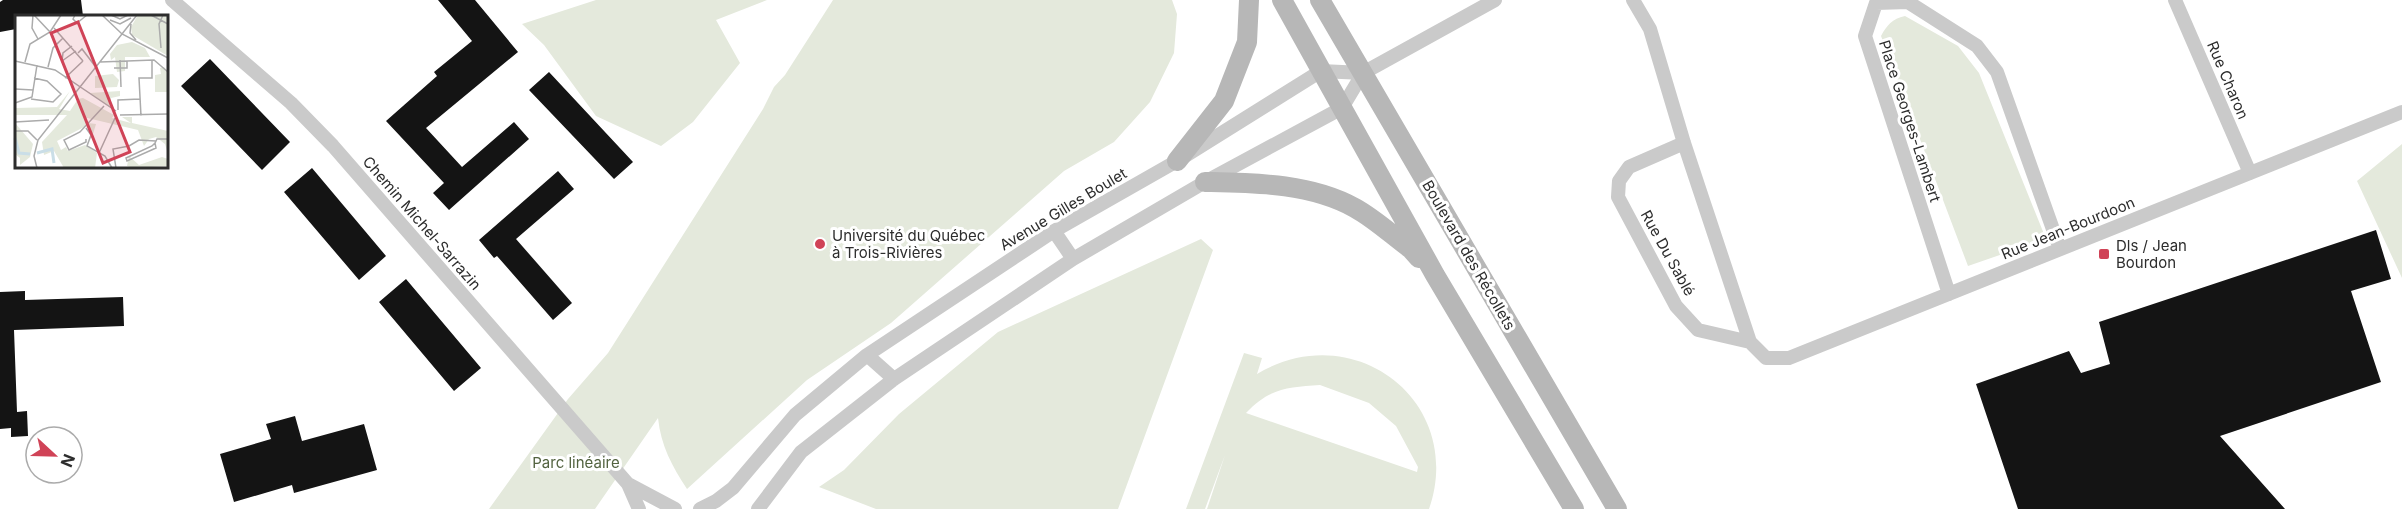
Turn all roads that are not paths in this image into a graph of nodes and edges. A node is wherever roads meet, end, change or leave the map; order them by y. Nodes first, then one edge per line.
1 (172, 0) edge
2 (1249, 0) edge
3 (1282, 0) edge
4 (1320, 0) edge
5 (1495, 0) edge
6 (1633, 0) edge
7 (2175, 0) edge
8 (1321, 71) junction
9 (1363, 73) junction
10 (1342, 108) junction
11 (2402, 112) edge
12 (1684, 143) junction
13 (1177, 161) junction
14 (2250, 173) junction
15 (1205, 182) junction
16 (1054, 231) junction
17 (2060, 249) junction
18 (1073, 259) junction
19 (1435, 275) junction
20 (1949, 294) junction
21 (1750, 342) junction
22 (867, 355) junction
23 (894, 379) junction
24 (628, 484) junction
25 (639, 509) edge
26 (675, 509) edge
27 (700, 509) edge
28 (758, 509) edge
29 (1574, 509) edge
30 (1617, 509) edge

1 - 24 street, Chemin Michel-Sarrazin
2 - 13 main road
3 - 8 main road
4 - 9 main road, Boulevard des Récollets
5 - 9 street
6 - 12 street
7 - 14 street, Rue Charon
8 - 9 street
8 - 10 main road
8 - 13 street, Avenue Gilles Boulet
9 - 10 street
9 - 30 main road, Boulevard des Récollets
10 - 15 street
10 - 19 main road
11 - 14 street, Rue Jean-Bourdoon
12 - 21 street
12 - 21 street, Rue Du Sablé
13 - 16 street, Avenue Gilles Boulet
14 - 17 street, Rue Jean-Bourdoon
15 - 18 street
15 - 19 main road
16 - 18 street
16 - 22 street, Avenue Gilles Boulet
17 - 20 street, Rue Jean-Bourdoon
17 - 20 street, Place Georges-Lambert
18 - 23 street
19 - 29 main road
20 - 21 street, Rue Jean-Bourdoon
22 - 23 street
22 - 27 street, Avenue Gilles Boulet
23 - 28 street
24 - 25 street, Chemin Michel-Sarrazin
24 - 26 street, Chemin Michel-Sarrazin

